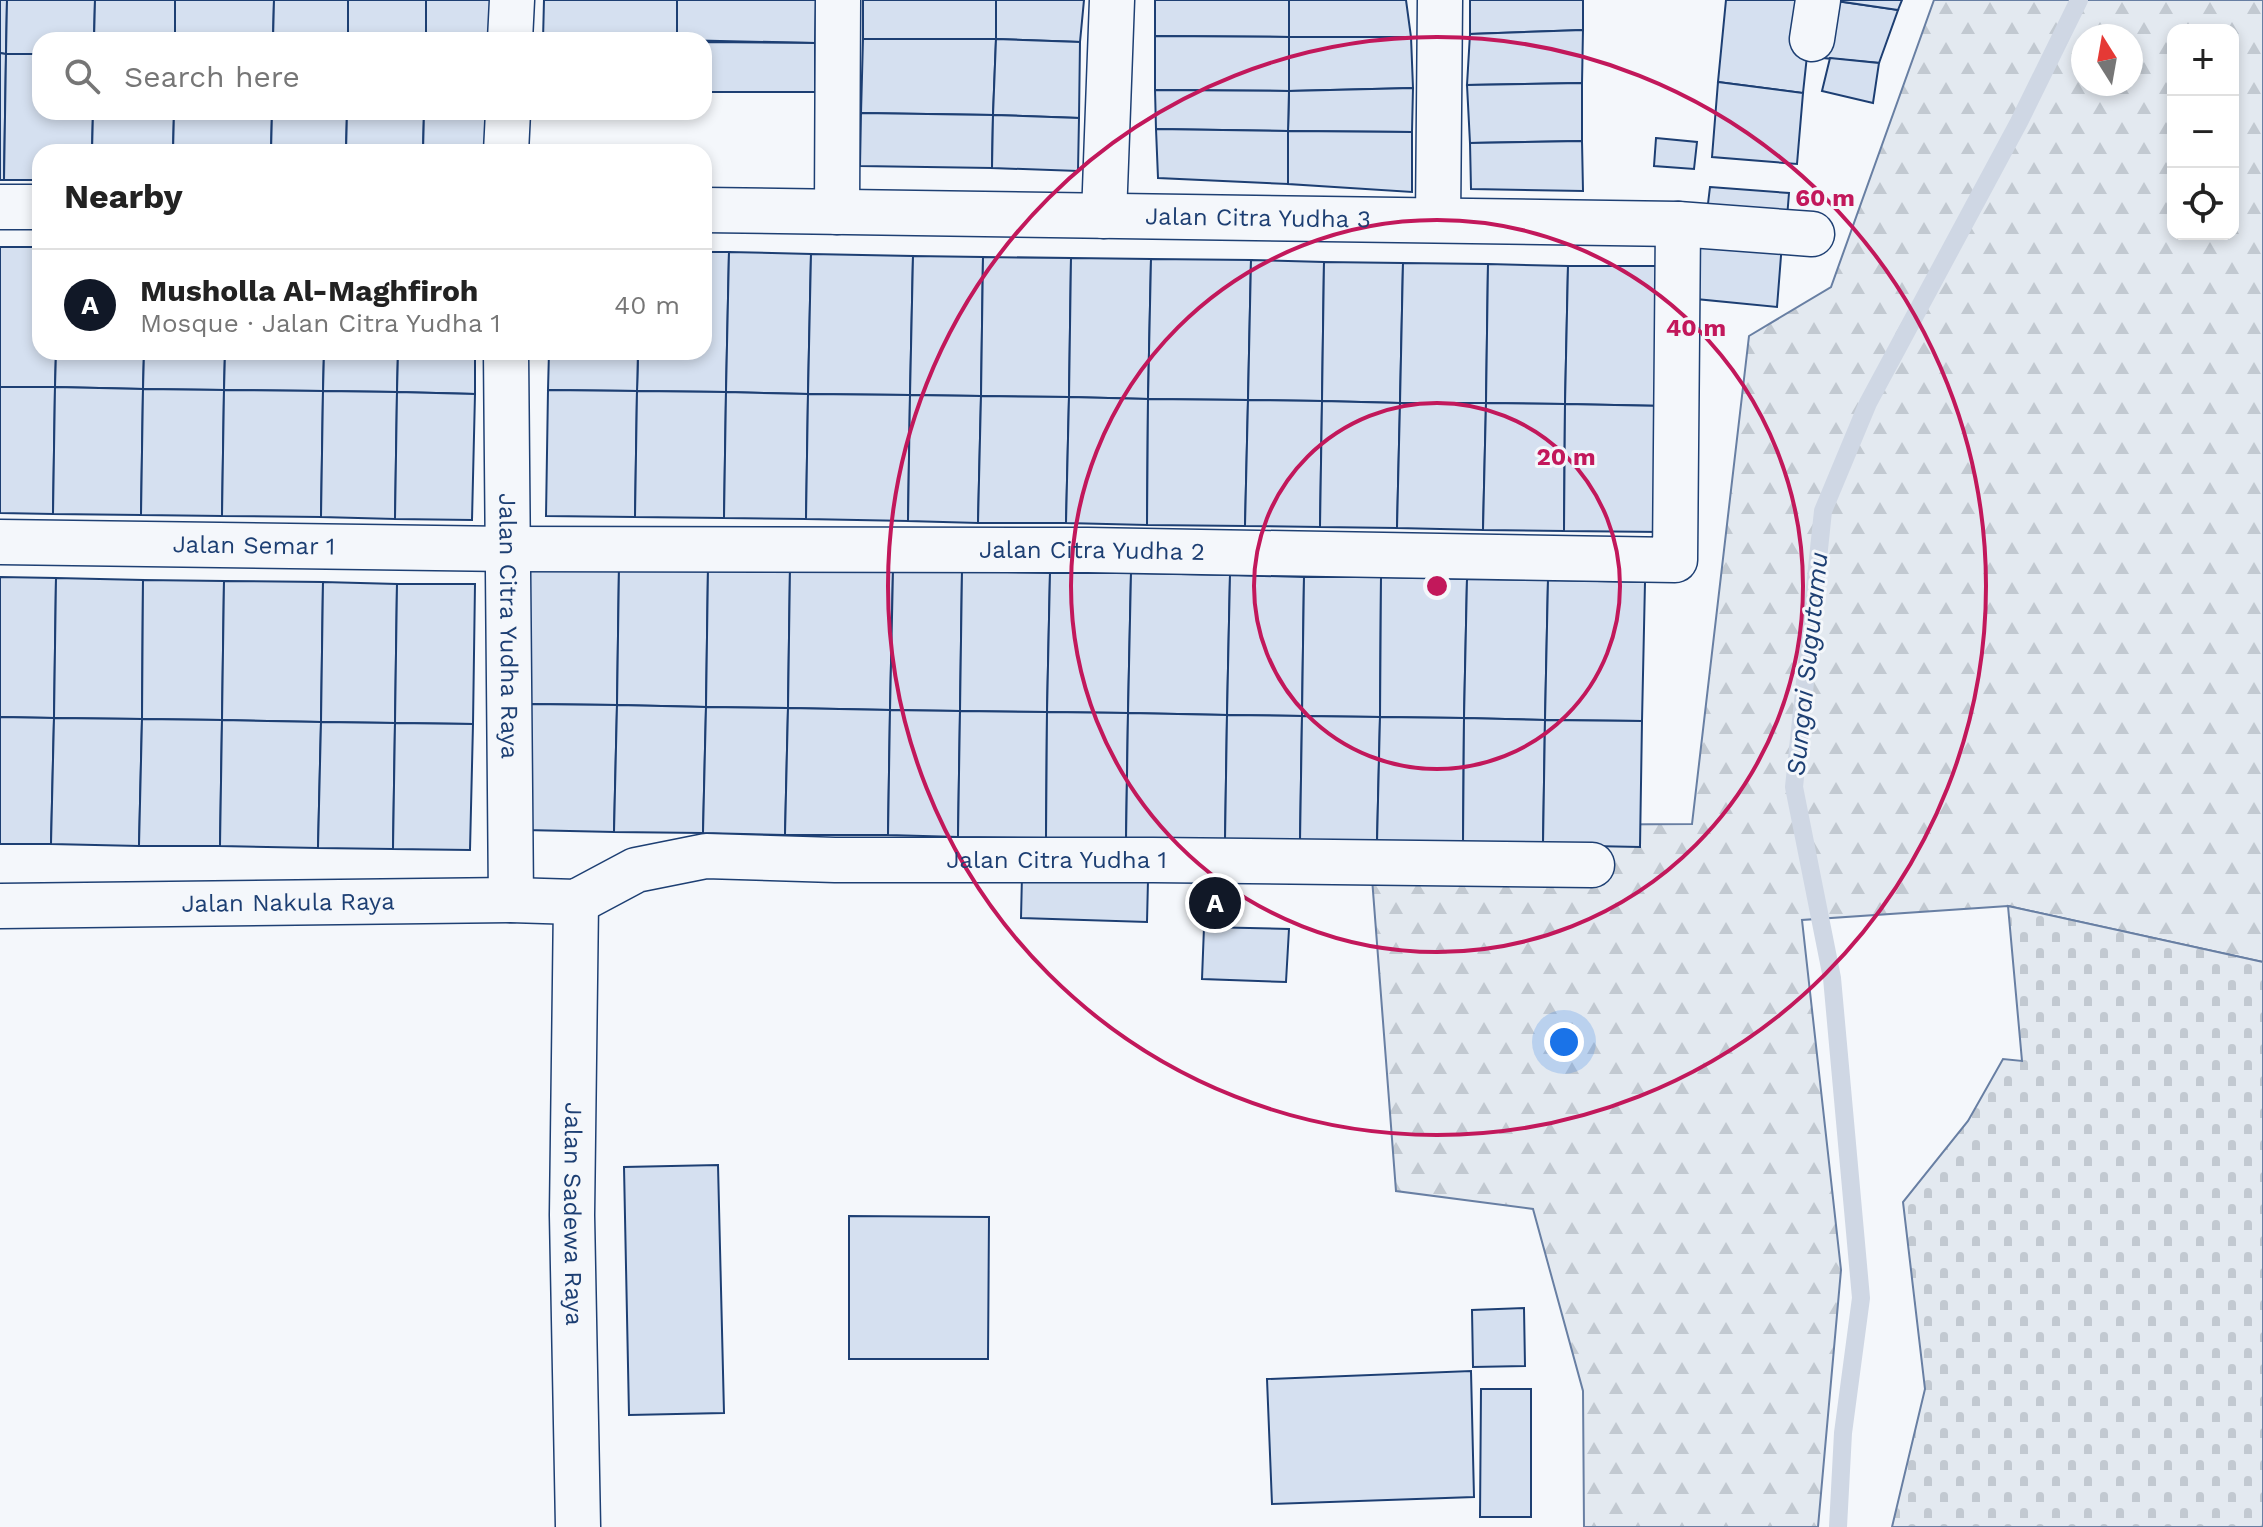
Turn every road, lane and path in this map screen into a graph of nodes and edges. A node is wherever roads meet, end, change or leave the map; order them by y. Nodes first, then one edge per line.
1 (512, 0) edge
2 (838, 0) edge
3 (1112, 0) edge
4 (1440, 0) edge
5 (510, 32) edge
6 (508, 120) edge
7 (506, 144) edge
8 (0, 207) edge
9 (32, 207) edge
10 (712, 210) edge
11 (837, 212) junction
12 (1104, 216) junction
13 (1438, 220) junction
14 (1678, 224) junction
15 (1812, 234) dead end
16 (506, 360) edge
17 (0, 542) edge
18 (508, 549) junction
19 (1592, 865) dead end
20 (511, 900) junction
21 (576, 902) junction
22 (0, 906) edge
23 (578, 1527) edge

1 - 5 street
2 - 11 street
3 - 12 street
4 - 13 street
6 - 7 street
8 - 9 street
10 - 11 street, Jalan Citra Yudha 3
11 - 12 street, Jalan Citra Yudha 3
12 - 13 street, Jalan Citra Yudha 3
13 - 14 street, Jalan Citra Yudha 3
14 - 15 street, Jalan Citra Yudha 3
14 - 18 street, Jalan Citra Yudha 2
16 - 18 street, Jalan Citra Yudha Raya
17 - 18 street, Jalan Semar 1
18 - 20 street, Jalan Citra Yudha Raya
19 - 21 street, Jalan Citra Yudha 1
20 - 21 street, Jalan Nakula Raya
20 - 22 street, Jalan Nakula Raya
21 - 23 street, Jalan Sadewa Raya

